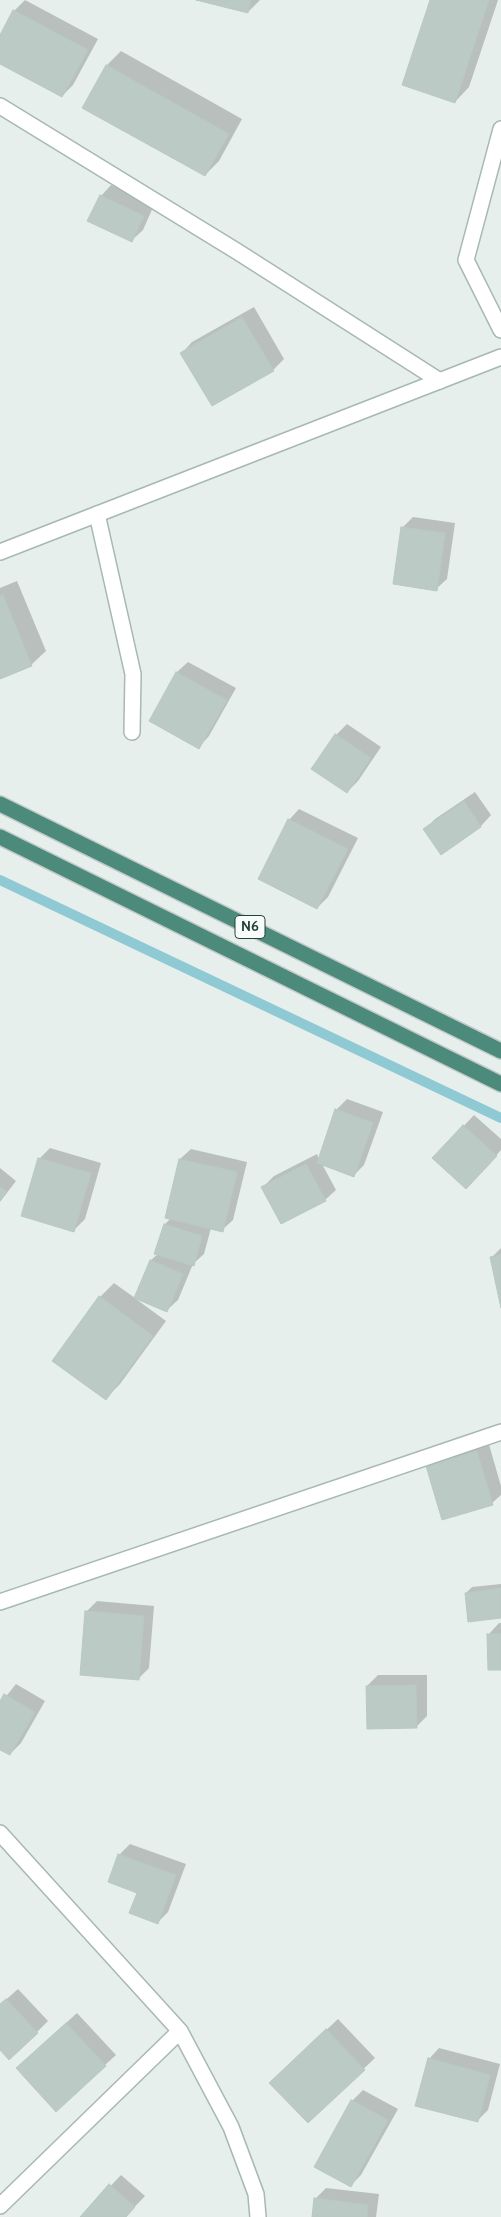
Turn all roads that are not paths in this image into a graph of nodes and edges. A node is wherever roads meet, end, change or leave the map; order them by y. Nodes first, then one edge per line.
1 (0, 106) edge
2 (501, 130) edge
3 (501, 330) edge
4 (501, 357) edge
5 (440, 381) junction
6 (98, 514) junction
7 (0, 552) edge
8 (132, 732) dead end
9 (0, 804) edge
10 (0, 837) edge
11 (501, 1051) edge
12 (501, 1084) edge
13 (501, 1432) edge
14 (0, 1602) edge
15 (0, 1833) edge
16 (180, 2031) junction
17 (0, 2206) edge
18 (258, 2217) edge

1 - 5 street
2 - 3 street
4 - 5 street
5 - 6 street
6 - 7 street
6 - 8 street
9 - 11 highway, N6
10 - 12 highway, N6
13 - 14 street
15 - 16 street
16 - 17 street
16 - 18 street

